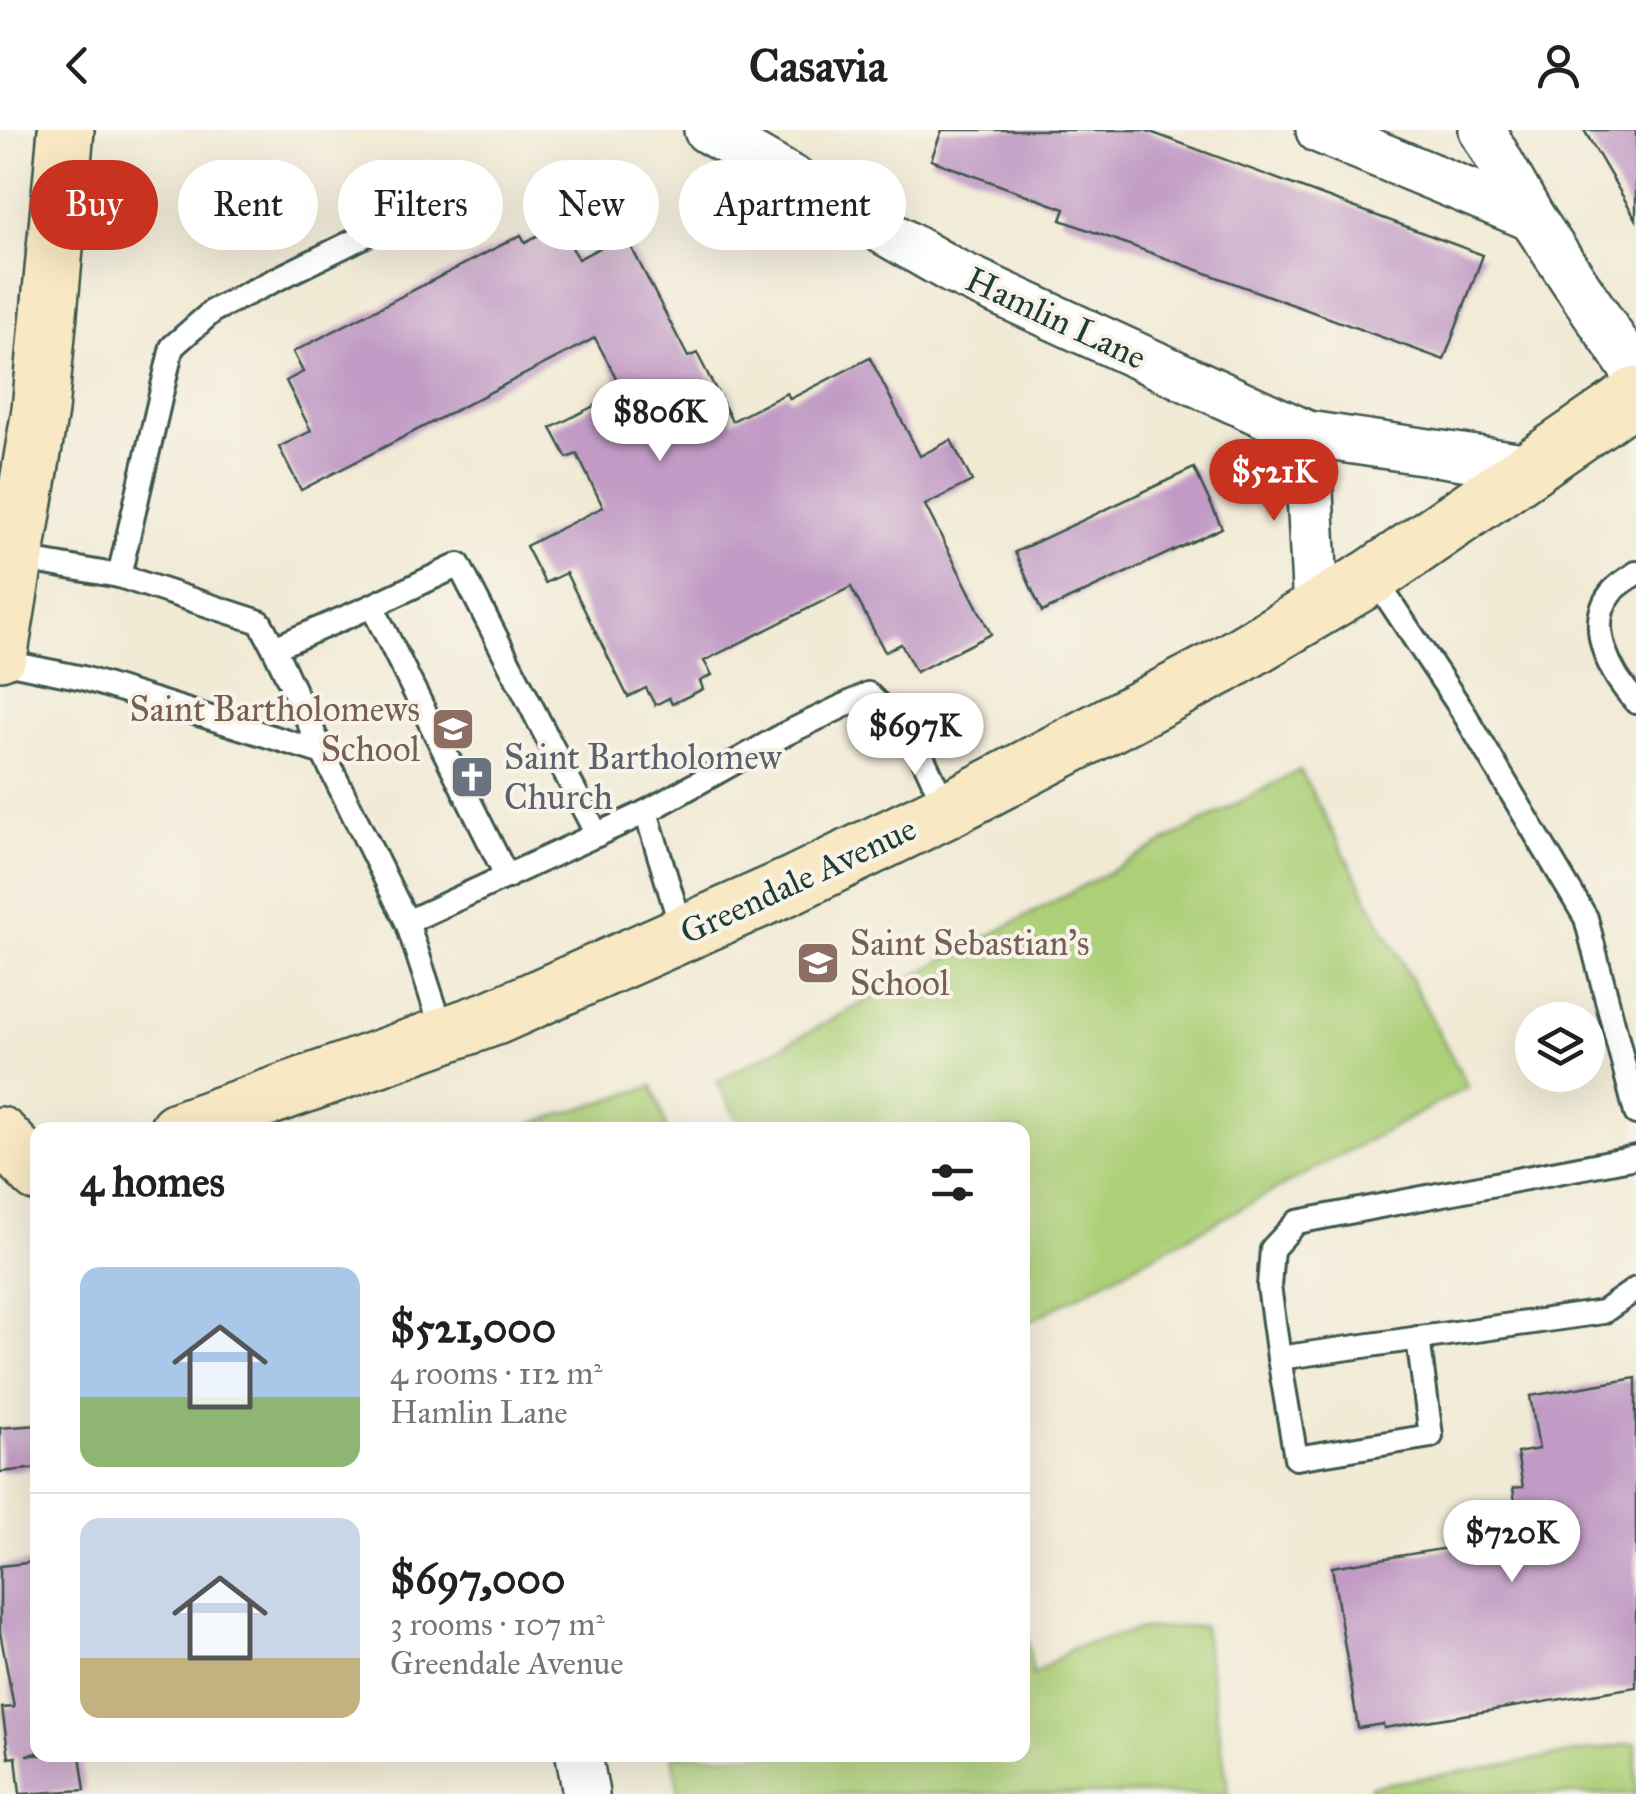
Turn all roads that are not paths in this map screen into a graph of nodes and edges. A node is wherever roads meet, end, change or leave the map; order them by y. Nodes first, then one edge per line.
1 (66, 130) edge
2 (708, 130) edge
3 (1319, 130) edge
4 (1482, 130) edge
5 (1532, 218) junction
6 (338, 249) edge
7 (1636, 374) edge
8 (1636, 396) edge
9 (1307, 434) junction
10 (1530, 467) junction
11 (17, 558) junction
12 (1636, 572) edge
13 (119, 576) junction
14 (1373, 576) junction
15 (372, 606) junction
16 (1316, 610) junction
17 (274, 648) junction
18 (0, 652) edge
19 (0, 661) edge
20 (1636, 702) edge
21 (323, 753) junction
22 (947, 810) junction
23 (646, 812) junction
24 (597, 835) junction
25 (507, 877) junction
26 (407, 922) junction
27 (683, 934) junction
28 (444, 1035) junction
29 (1636, 1113) edge
30 (200, 1122) edge
31 (0, 1134) edge
32 (1636, 1157) edge
33 (30, 1168) edge
34 (30, 1180) edge
35 (0, 1192) edge
36 (1636, 1289) edge
37 (1418, 1338) junction
38 (1279, 1358) junction
39 (580, 1762) edge
40 (586, 1794) edge

1 - 11 main road
2 - 9 street, Hamlin Lane
3 - 5 street
4 - 5 street
5 - 7 street
6 - 13 lane
8 - 10 main road, Greendale Avenue
9 - 10 street, Hamlin Lane
9 - 16 street
10 - 14 main road, Greendale Avenue
11 - 13 lane
11 - 18 main road
12 - 20 lane
13 - 17 lane
14 - 16 main road, Greendale Avenue
14 - 29 lane
15 - 17 lane
15 - 24 lane
15 - 25 lane
16 - 22 main road, Greendale Avenue
17 - 21 lane
19 - 21 lane
21 - 26 lane
22 - 23 lane
22 - 27 main road, Greendale Avenue
23 - 24 lane
23 - 27 lane
24 - 25 lane
25 - 26 lane
26 - 28 lane
27 - 28 main road, Greendale Avenue
28 - 30 main road, Greendale Avenue
31 - 33 main road
32 - 38 lane
34 - 35 main road
36 - 37 lane
37 - 38 lane
37 - 38 lane
39 - 40 street

